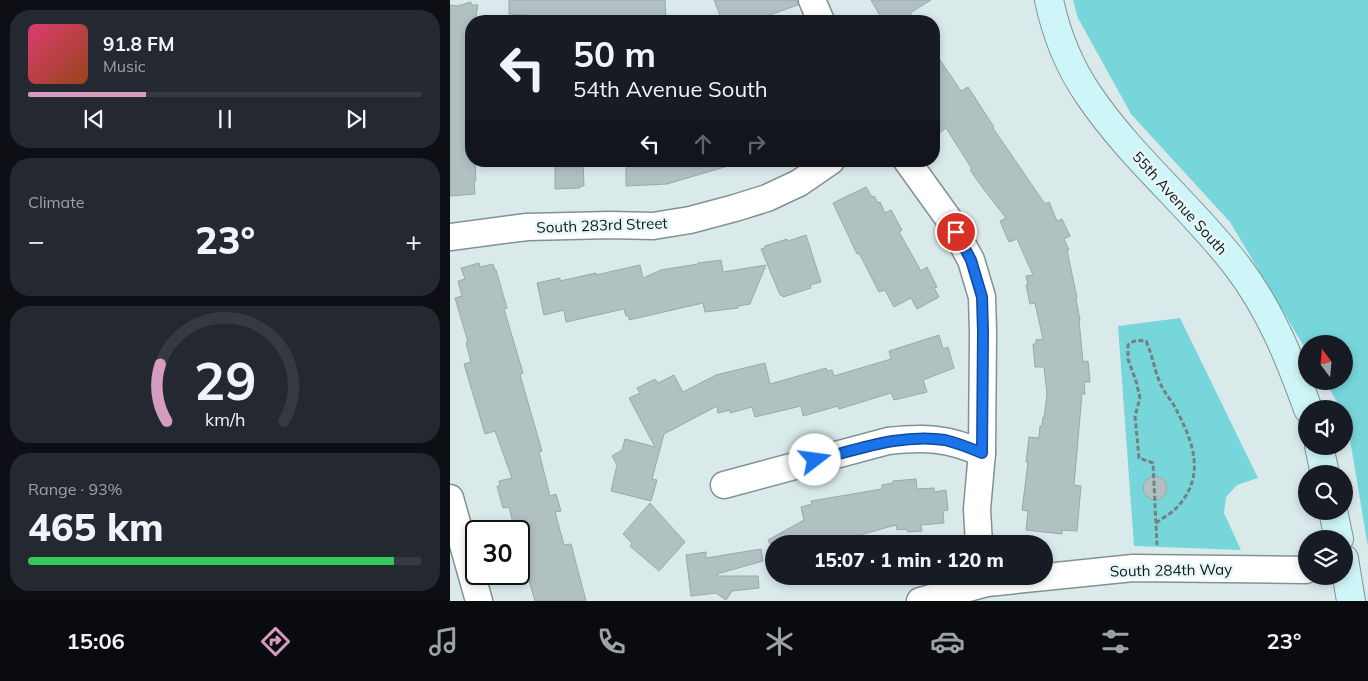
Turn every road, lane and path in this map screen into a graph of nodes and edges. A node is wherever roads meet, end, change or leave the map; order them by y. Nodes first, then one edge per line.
1 (812, 0) edge
2 (1049, 0) edge
3 (818, 15) edge
4 (822, 167) edge
5 (911, 167) edge
6 (450, 237) edge
7 (1305, 400) edge
8 (982, 453) junction
9 (724, 485) dead end
10 (450, 500) edge
11 (1156, 523) junction
12 (978, 535) edge
13 (1158, 568) junction
14 (1298, 570) edge
15 (1348, 585) edge
16 (988, 587) edge
17 (480, 601) edge
18 (920, 601) edge
19 (1351, 601) edge

1 - 3 street
2 - 7 street, 55th Avenue South
4 - 6 street, South 283rd Street
5 - 8 street
8 - 9 street
8 - 12 street
10 - 17 street
11 - 11 path
11 - 13 path
13 - 14 street, South 284th Way
13 - 16 street, South 284th Way
15 - 19 street
16 - 18 street, South 284th Way

